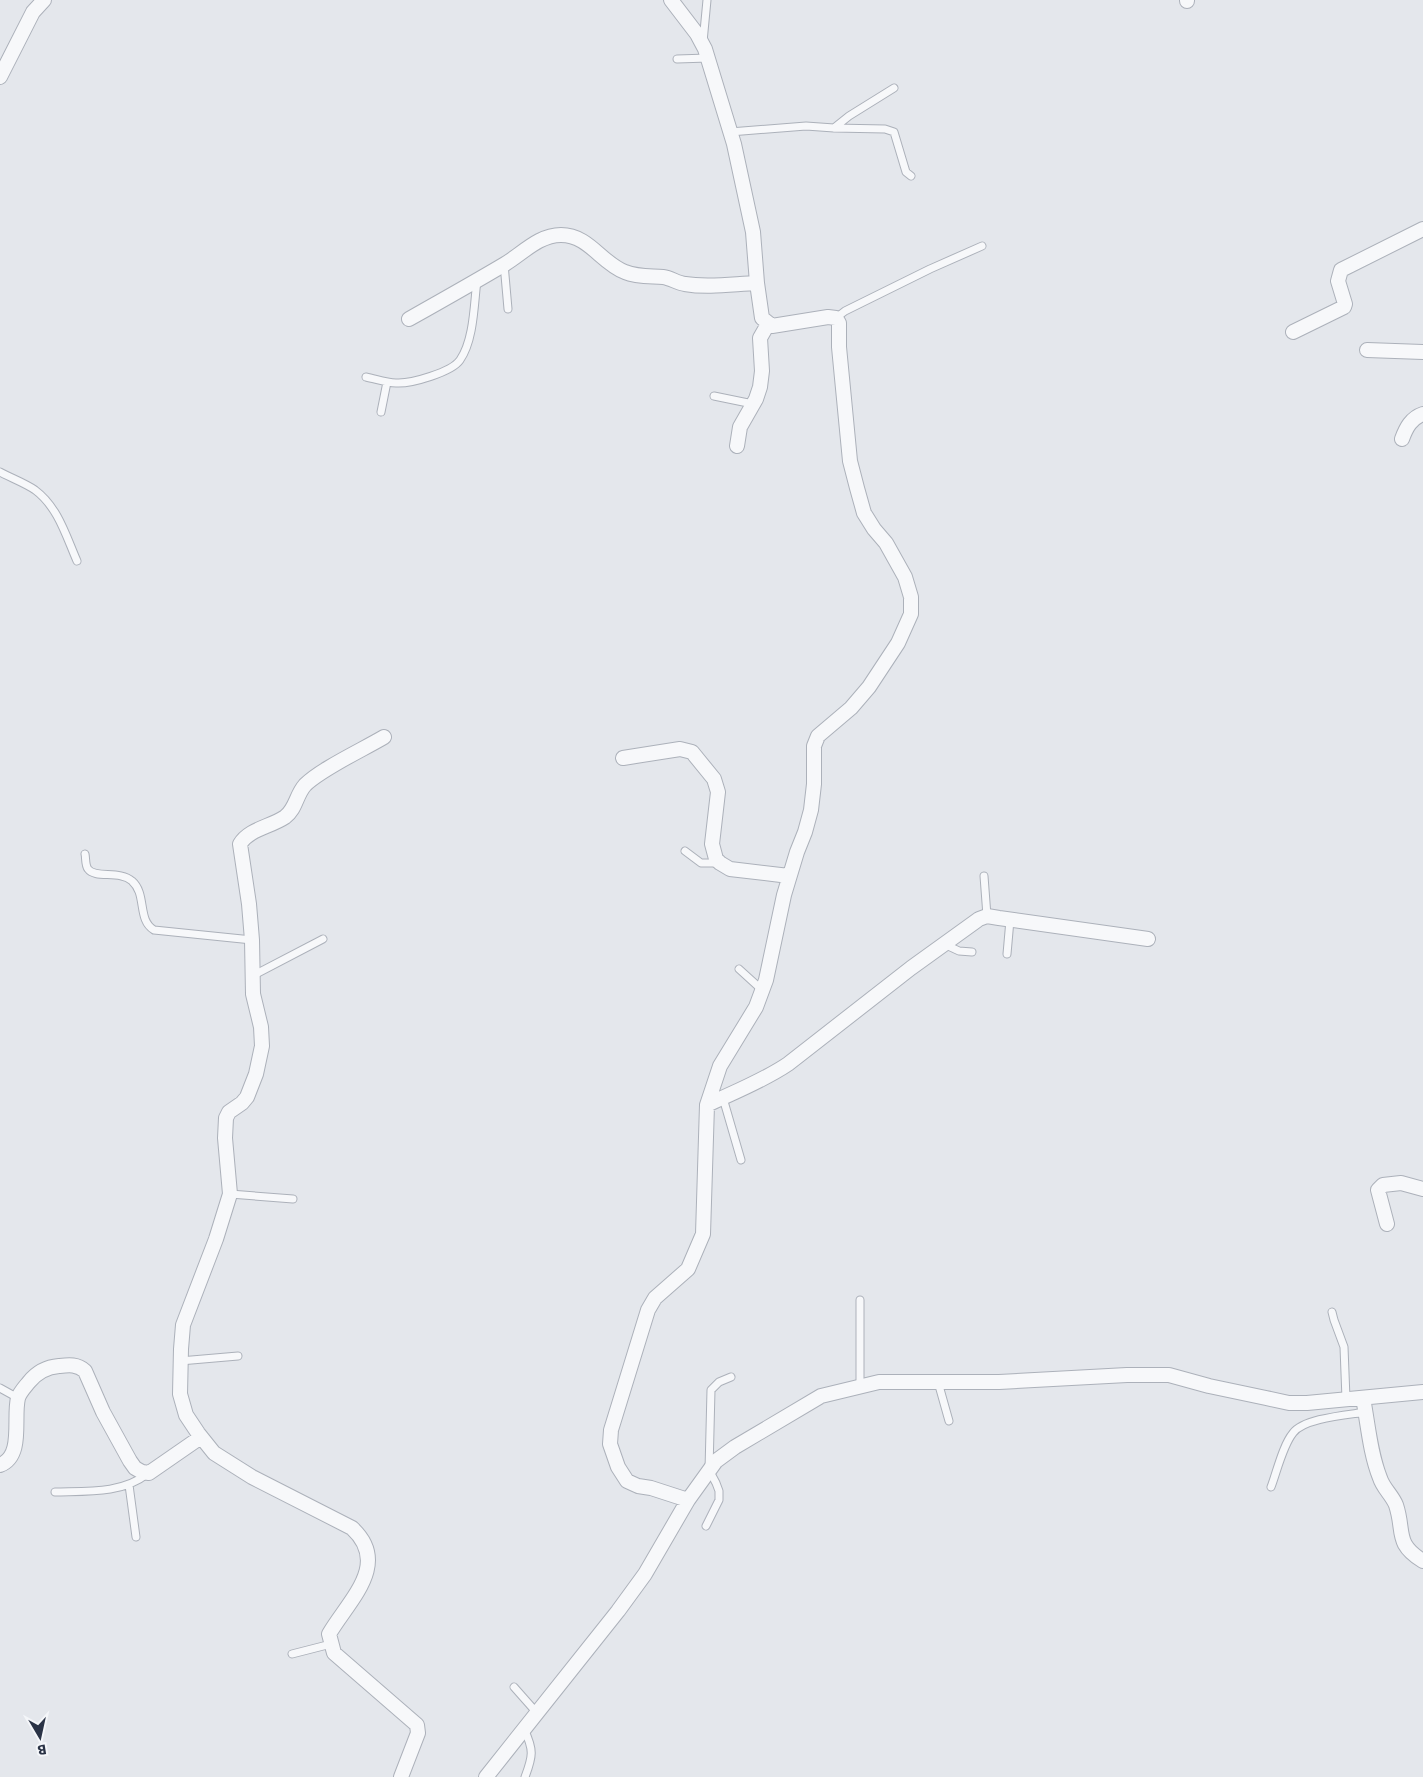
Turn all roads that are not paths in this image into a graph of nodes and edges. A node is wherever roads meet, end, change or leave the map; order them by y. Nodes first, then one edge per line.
1 (44, 0) edge
2 (671, 0) edge
3 (707, 0) edge
4 (705, 52) junction
5 (677, 59) dead end
6 (0, 77) edge
7 (894, 88) dead end
8 (834, 128) junction
9 (730, 132) junction
10 (911, 176) dead end
11 (1423, 229) edge
12 (982, 246) dead end
13 (504, 264) junction
14 (477, 280) junction
15 (757, 283) junction
16 (508, 309) dead end
17 (836, 318) junction
18 (409, 319) dead end
19 (768, 324) junction
20 (1293, 332) dead end
21 (1367, 350) dead end
22 (1423, 352) edge
23 (366, 377) dead end
24 (388, 382) junction
25 (714, 396) dead end
26 (753, 404) junction
27 (381, 412) dead end
28 (1423, 414) edge
29 (1402, 439) dead end
30 (737, 446) dead end
31 (0, 472) edge
32 (77, 561) dead end
33 (384, 737) dead end
34 (623, 758) dead end
35 (685, 851) dead end
36 (85, 854) dead end
37 (720, 863) junction
38 (789, 876) junction
39 (984, 876) dead end
40 (987, 916) junction
41 (1010, 920) junction
42 (322, 939) dead end
43 (1148, 939) dead end
44 (252, 940) junction
45 (944, 944) junction
46 (972, 952) dead end
47 (1007, 954) dead end
48 (739, 969) dead end
49 (252, 976) junction
50 (762, 990) junction
51 (723, 1098) junction
52 (707, 1105) junction
53 (741, 1160) dead end
54 (1423, 1188) edge
55 (230, 1194) junction
56 (293, 1199) dead end
57 (1387, 1224) dead end
58 (860, 1300) dead end
59 (1332, 1312) dead end
60 (238, 1356) dead end
61 (180, 1361) junction
62 (731, 1377) dead end
63 (938, 1382) junction
64 (860, 1386) junction
65 (0, 1388) edge
66 (1423, 1392) edge
67 (18, 1398) junction
68 (1363, 1398) junction
69 (1346, 1399) junction
70 (1366, 1412) junction
71 (949, 1420) dead end
72 (201, 1437) junction
73 (0, 1465) edge
74 (709, 1470) junction
75 (149, 1472) junction
76 (129, 1485) junction
77 (1272, 1487) dead end
78 (55, 1492) dead end
79 (688, 1500) junction
80 (706, 1526) dead end
81 (136, 1537) dead end
82 (1423, 1561) edge
83 (331, 1644) junction
84 (292, 1654) dead end
85 (514, 1687) dead end
86 (537, 1713) junction
87 (524, 1729) junction
88 (401, 1777) edge
89 (486, 1777) edge
90 (525, 1777) edge

1 - 6 street
2 - 4 street
3 - 4 lane
4 - 5 lane
4 - 9 street
7 - 8 lane
8 - 9 lane
8 - 10 lane
9 - 15 street
11 - 20 street
12 - 17 lane
13 - 14 street
13 - 15 street
13 - 16 lane
14 - 18 street
14 - 24 lane
15 - 19 street
17 - 19 street
17 - 38 street
19 - 26 street
21 - 22 street
23 - 24 lane
24 - 27 lane
25 - 26 lane
26 - 30 street
28 - 29 street
31 - 32 lane
33 - 44 street
34 - 37 street
35 - 37 lane
36 - 44 lane
37 - 38 street
38 - 50 street
39 - 40 lane
40 - 41 street
40 - 45 street
41 - 43 street
41 - 47 lane
42 - 49 lane
44 - 49 street
45 - 46 lane
45 - 51 street
48 - 50 lane
49 - 55 street
50 - 52 street
51 - 52 street
51 - 53 lane
52 - 79 street
54 - 57 street
55 - 56 lane
55 - 61 street
58 - 64 lane
59 - 69 lane
60 - 61 lane
61 - 72 street
62 - 74 lane
63 - 64 street
63 - 69 street
63 - 71 lane
64 - 74 street
65 - 67 lane
66 - 68 street
67 - 73 street
67 - 75 street
68 - 69 street
68 - 70 street
70 - 77 lane
70 - 82 street
72 - 75 street
72 - 83 street
74 - 79 street
74 - 80 lane
75 - 76 lane
76 - 78 lane
76 - 81 lane
79 - 86 street
83 - 84 lane
83 - 88 street
85 - 86 lane
86 - 87 street
87 - 89 street
87 - 90 lane

